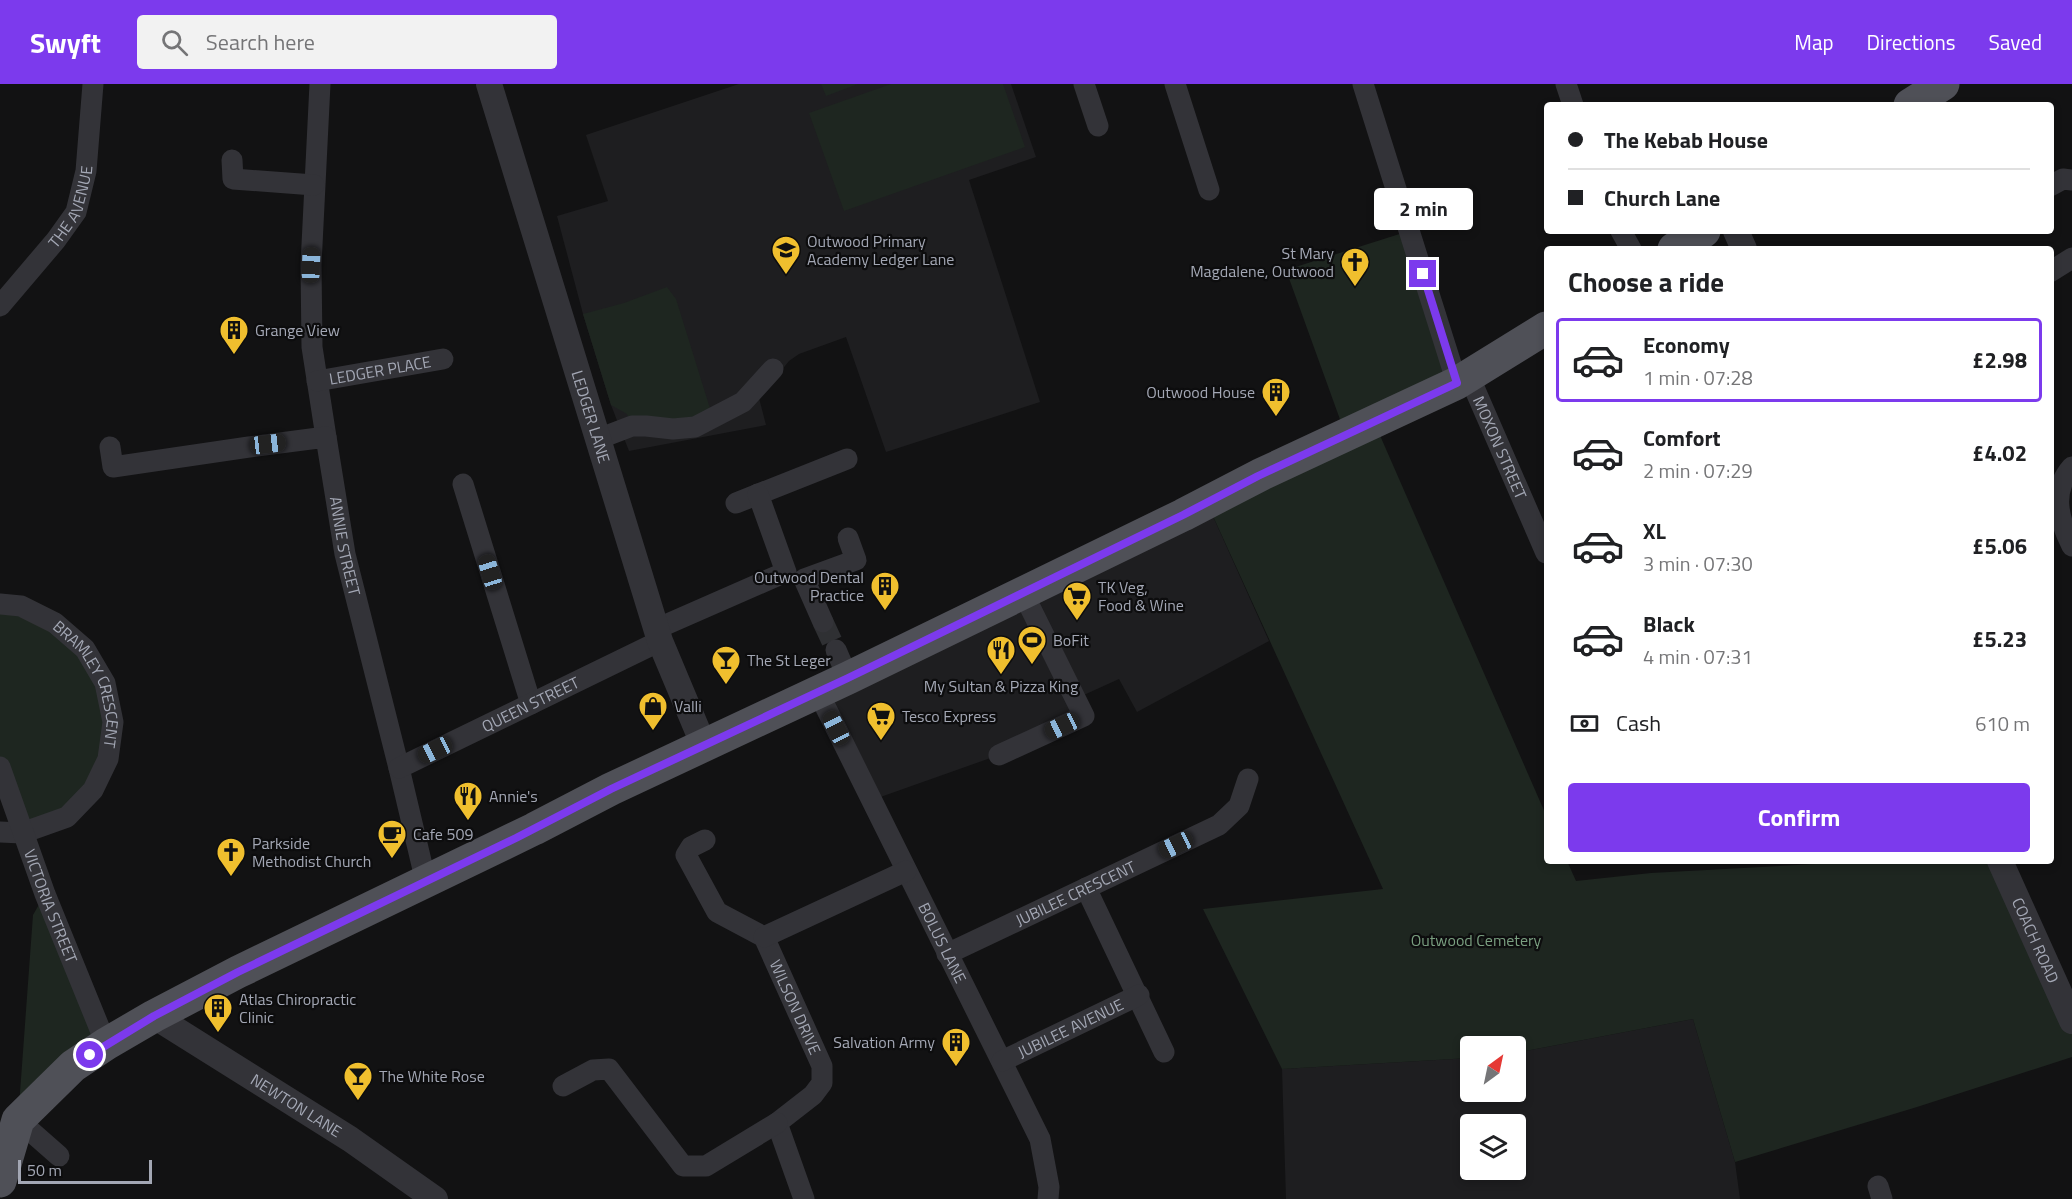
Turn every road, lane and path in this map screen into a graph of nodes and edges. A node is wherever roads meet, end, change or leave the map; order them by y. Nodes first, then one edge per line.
1 (93, 84) edge
2 (320, 84) edge
3 (489, 84) edge
4 (1084, 84) edge
5 (1175, 84) edge
6 (1363, 84) edge
7 (1566, 84) edge
8 (1943, 84) edge
9 (1572, 102) edge
10 (1915, 102) edge
11 (1098, 126) dead end
12 (232, 160) dead end
13 (2072, 180) edge
14 (2054, 184) edge
15 (314, 185) junction
16 (1209, 190) dead end
17 (1699, 234) edge
18 (1679, 246) edge
19 (2072, 258) edge
20 (2054, 269) edge
21 (0, 306) edge
22 (1544, 329) edge
23 (443, 359) dead end
24 (773, 369) dead end
25 (1463, 380) junction
26 (317, 381) junction
27 (326, 437) junction
28 (598, 439) junction
29 (110, 447) dead end
30 (847, 459) dead end
31 (2072, 467) edge
32 (464, 484) dead end
33 (758, 494) junction
34 (736, 503) dead end
35 (848, 538) dead end
36 (2062, 538) edge
37 (1544, 549) edge
38 (1023, 593) junction
39 (0, 604) edge
40 (823, 622) tunnel mouth
41 (658, 635) junction
42 (818, 692) junction
43 (531, 704) junction
44 (704, 746) junction
45 (999, 755) dead end
46 (0, 766) edge
47 (399, 768) junction
48 (1248, 779) dead end
49 (0, 832) edge
50 (22, 833) junction
51 (705, 840) dead end
52 (2002, 864) edge
53 (906, 871) junction
54 (426, 882) junction
55 (1086, 888) junction
56 (764, 937) junction
57 (947, 954) junction
58 (2066, 993) edge
59 (1138, 995) junction
60 (154, 1016) junction
61 (2072, 1021) edge
62 (106, 1044) junction
63 (1164, 1052) dead end
64 (1002, 1061) junction
65 (563, 1086) dead end
66 (18, 1120) junction
67 (777, 1123) junction
68 (60, 1156) dead end
69 (0, 1182) edge
70 (435, 1199) edge
71 (804, 1199) edge
72 (1048, 1199) edge

1 - 21 street, THE AVENUE
2 - 15 street, LEDGER PLACE
3 - 28 street, LEDGER LANE
4 - 11 street
5 - 16 street
6 - 25 street, MOXON STREET
7 - 9 street
8 - 10 main road
12 - 15 street
13 - 14 street
15 - 26 street, LEDGER PLACE
17 - 18 main road
19 - 20 street
22 - 25 main road
23 - 26 street, LEDGER PLACE
24 - 28 street
25 - 37 street, MOXON STREET
25 - 38 main road
26 - 27 street, LEDGER PLACE
27 - 29 street
27 - 47 street, ANNIE STREET
28 - 41 street, LEDGER LANE
30 - 33 street
31 - 36 street
32 - 43 street
33 - 34 street
33 - 41 street, QUEEN STREET
35 - 40 street
38 - 42 main road
38 - 45 street
39 - 50 street, BRAMLEY CRESCENT
41 - 43 street, QUEEN STREET
41 - 44 street, LEDGER LANE
42 - 44 main road
42 - 53 street, BOLUS LANE
43 - 47 street, QUEEN STREET
44 - 54 main road
46 - 50 street, VICTORIA STREET
47 - 54 street, ANNIE STREET
48 - 55 street, JUBILEE CRESCENT
49 - 50 street
50 - 62 street, VICTORIA STREET
51 - 56 street
52 - 58 street, COACH ROAD
53 - 56 street
53 - 57 street, BOLUS LANE
54 - 60 main road
55 - 57 street, JUBILEE CRESCENT
55 - 59 street, JUBILEE AVENUE
56 - 67 street, WILSON DRIVE
57 - 64 street, BOLUS LANE
58 - 61 street, COACH ROAD
59 - 63 street, JUBILEE AVENUE
59 - 64 street, JUBILEE AVENUE
60 - 62 main road
60 - 70 street, NEWTON LANE
62 - 66 main road
64 - 72 street, BOLUS LANE
65 - 67 street, WILSON DRIVE
66 - 68 street
66 - 69 main road
67 - 71 street

